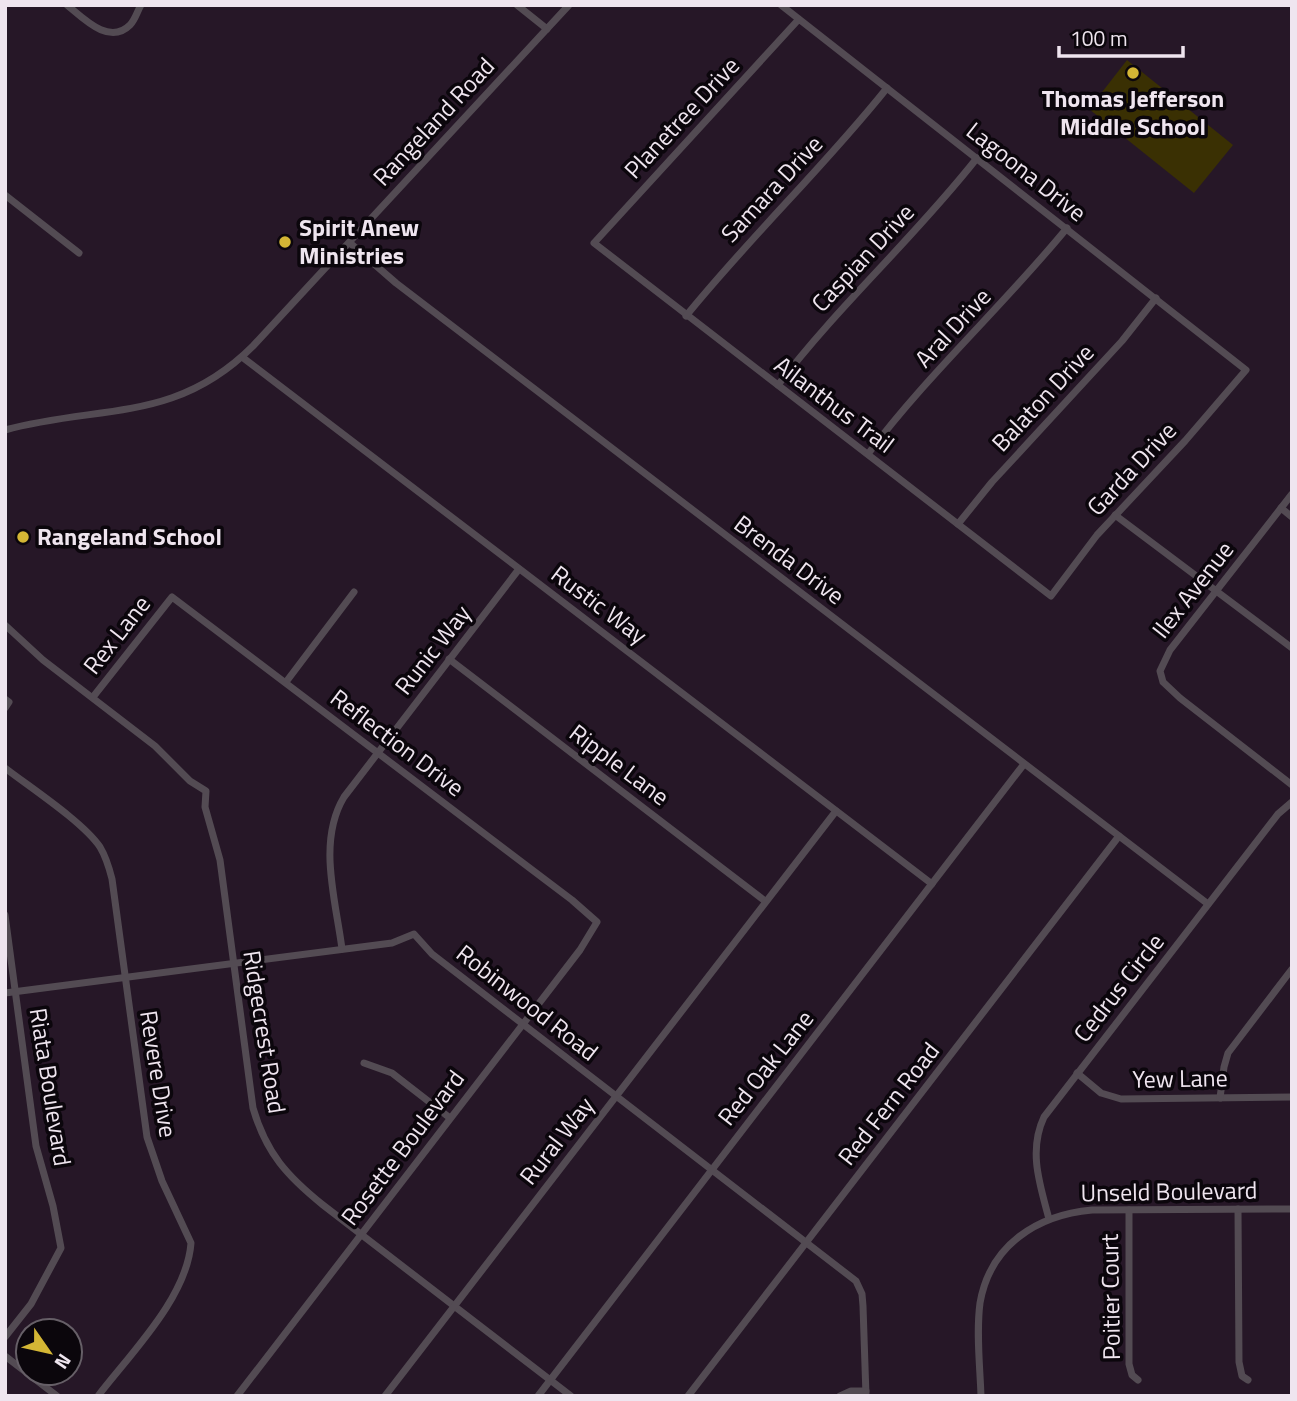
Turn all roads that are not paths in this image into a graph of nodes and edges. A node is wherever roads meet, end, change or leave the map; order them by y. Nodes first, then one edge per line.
1 (66, 5) edge
2 (141, 5) edge
3 (517, 5) edge
4 (569, 5) edge
5 (781, 5) edge
6 (799, 19) junction
7 (547, 29) junction
8 (887, 88) junction
9 (977, 158) junction
10 (5, 195) edge
11 (1067, 228) junction
12 (350, 243) junction
13 (594, 243) joint
14 (79, 253) dead end
15 (1156, 298) junction
16 (686, 316) junction
17 (242, 357) junction
18 (1246, 370) joint
19 (778, 385) junction
20 (5, 430) edge
21 (868, 454) junction
22 (1292, 494) edge
23 (1281, 508) junction
24 (1115, 515) junction
25 (1292, 517) edge
26 (958, 524) junction
27 (520, 569) junction
28 (354, 592) dead end
29 (1216, 592) junction
30 (1051, 596) joint
31 (172, 597) joint
32 (5, 625) edge
33 (1292, 648) edge
34 (449, 659) junction
35 (286, 682) junction
36 (93, 697) junction
37 (5, 699) edge
38 (5, 708) edge
39 (378, 752) junction
40 (1024, 764) junction
41 (5, 768) edge
42 (1292, 785) edge
43 (1292, 802) edge
44 (836, 811) junction
45 (1119, 836) junction
46 (932, 884) junction
47 (765, 901) junction
48 (1208, 904) junction
49 (5, 915) edge
50 (597, 922) joint
51 (342, 949) junction
52 (233, 964) junction
53 (1292, 969) edge
54 (125, 978) junction
55 (16, 992) junction
56 (5, 993) edge
57 (522, 1024) junction
58 (364, 1063) dead end
59 (1077, 1073) junction
60 (616, 1096) junction
61 (1292, 1097) edge
62 (1220, 1098) junction
63 (450, 1118) junction
64 (712, 1170) junction
65 (1238, 1209) junction
66 (1292, 1209) edge
67 (1129, 1210) junction
68 (1049, 1219) junction
69 (362, 1235) junction
70 (806, 1242) junction
71 (454, 1306) junction
72 (5, 1337) edge
73 (5, 1356) edge
74 (550, 1379) junction
75 (1138, 1380) dead end
76 (1248, 1380) dead end
77 (866, 1393) edge
78 (57, 1396) edge
79 (98, 1396) edge
80 (237, 1396) edge
81 (385, 1396) edge
82 (538, 1396) edge
83 (571, 1396) edge
84 (688, 1396) edge
85 (839, 1396) edge
86 (981, 1396) edge

1 - 2 street
3 - 7 street
4 - 7 street, Rangeland Road
5 - 6 street, Lagoona Drive
6 - 8 street, Lagoona Drive
6 - 13 street, Planetree Drive
7 - 12 street, Rangeland Road
8 - 9 street, Lagoona Drive
8 - 16 street, Samara Drive
9 - 11 street, Lagoona Drive
9 - 19 street, Caspian Drive
10 - 14 street
11 - 15 street, Lagoona Drive
11 - 21 street, Aral Drive
12 - 17 street, Rangeland Road
12 - 40 street, Brenda Drive
13 - 16 street, Ailanthus Trail
15 - 18 street, Lagoona Drive
15 - 26 street, Balaton Drive
16 - 19 street, Ailanthus Trail
17 - 20 street, Rangeland Road
17 - 27 street, Rustic Way
18 - 24 street, Garda Drive
19 - 21 street, Ailanthus Trail
21 - 26 street, Ailanthus Trail
22 - 23 street, Ilex Avenue
23 - 25 street
23 - 29 street, Ilex Avenue
24 - 29 street
24 - 30 street, Garda Drive
26 - 30 street, Ailanthus Trail
27 - 34 street, Runic Way
27 - 44 street, Rustic Way
28 - 35 street
29 - 33 street
29 - 42 street, Ilex Avenue
31 - 35 street, Reflection Drive
31 - 36 street, Rex Lane
32 - 36 street, Ridgecrest Road
34 - 39 street, Runic Way
34 - 47 street, Ripple Lane
35 - 39 street, Reflection Drive
36 - 52 street, Ridgecrest Road
37 - 38 street
39 - 50 street, Reflection Drive
39 - 51 street, Runic Way
40 - 45 street, Brenda Drive
40 - 46 street, Red Oak Lane
41 - 54 street, Revere Drive
43 - 48 street, Cedrus Circle
44 - 46 street, Rustic Way
44 - 47 street, Rural Way
45 - 48 street, Brenda Drive
45 - 70 street, Red Fern Road
46 - 64 street, Red Oak Lane
47 - 60 street, Rural Way
48 - 59 street, Cedrus Circle
49 - 55 street, Riata Boulevard
50 - 57 street, Rosette Boulevard
51 - 52 street, Robinwood Road
51 - 57 street, Robinwood Road
52 - 54 street, Robinwood Road
52 - 69 street, Ridgecrest Road
53 - 62 street
54 - 55 street, Robinwood Road
54 - 79 street, Revere Drive
55 - 56 street, Robinwood Road
55 - 72 street, Riata Boulevard
57 - 60 street, Robinwood Road
57 - 63 street, Rosette Boulevard
58 - 63 street
59 - 62 street, Yew Lane
59 - 68 street, Cedrus Circle
60 - 64 street, Robinwood Road
60 - 71 street, Rural Way
61 - 62 street, Yew Lane
63 - 69 street, Rosette Boulevard
64 - 70 street, Robinwood Road
64 - 74 street, Red Oak Lane
65 - 66 street, Unseld Boulevard
65 - 67 street, Unseld Boulevard
65 - 76 street
67 - 68 street, Unseld Boulevard
67 - 75 street, Poitier Court
68 - 86 street, Unseld Boulevard
69 - 71 street, Ridgecrest Road
69 - 80 street, Rosette Boulevard
70 - 77 street, Robinwood Road
70 - 84 street, Red Fern Road
71 - 74 street, Ridgecrest Road
71 - 81 street, Rural Way
73 - 78 street
74 - 82 street, Red Oak Lane
74 - 83 street, Ridgecrest Road
77 - 85 street

